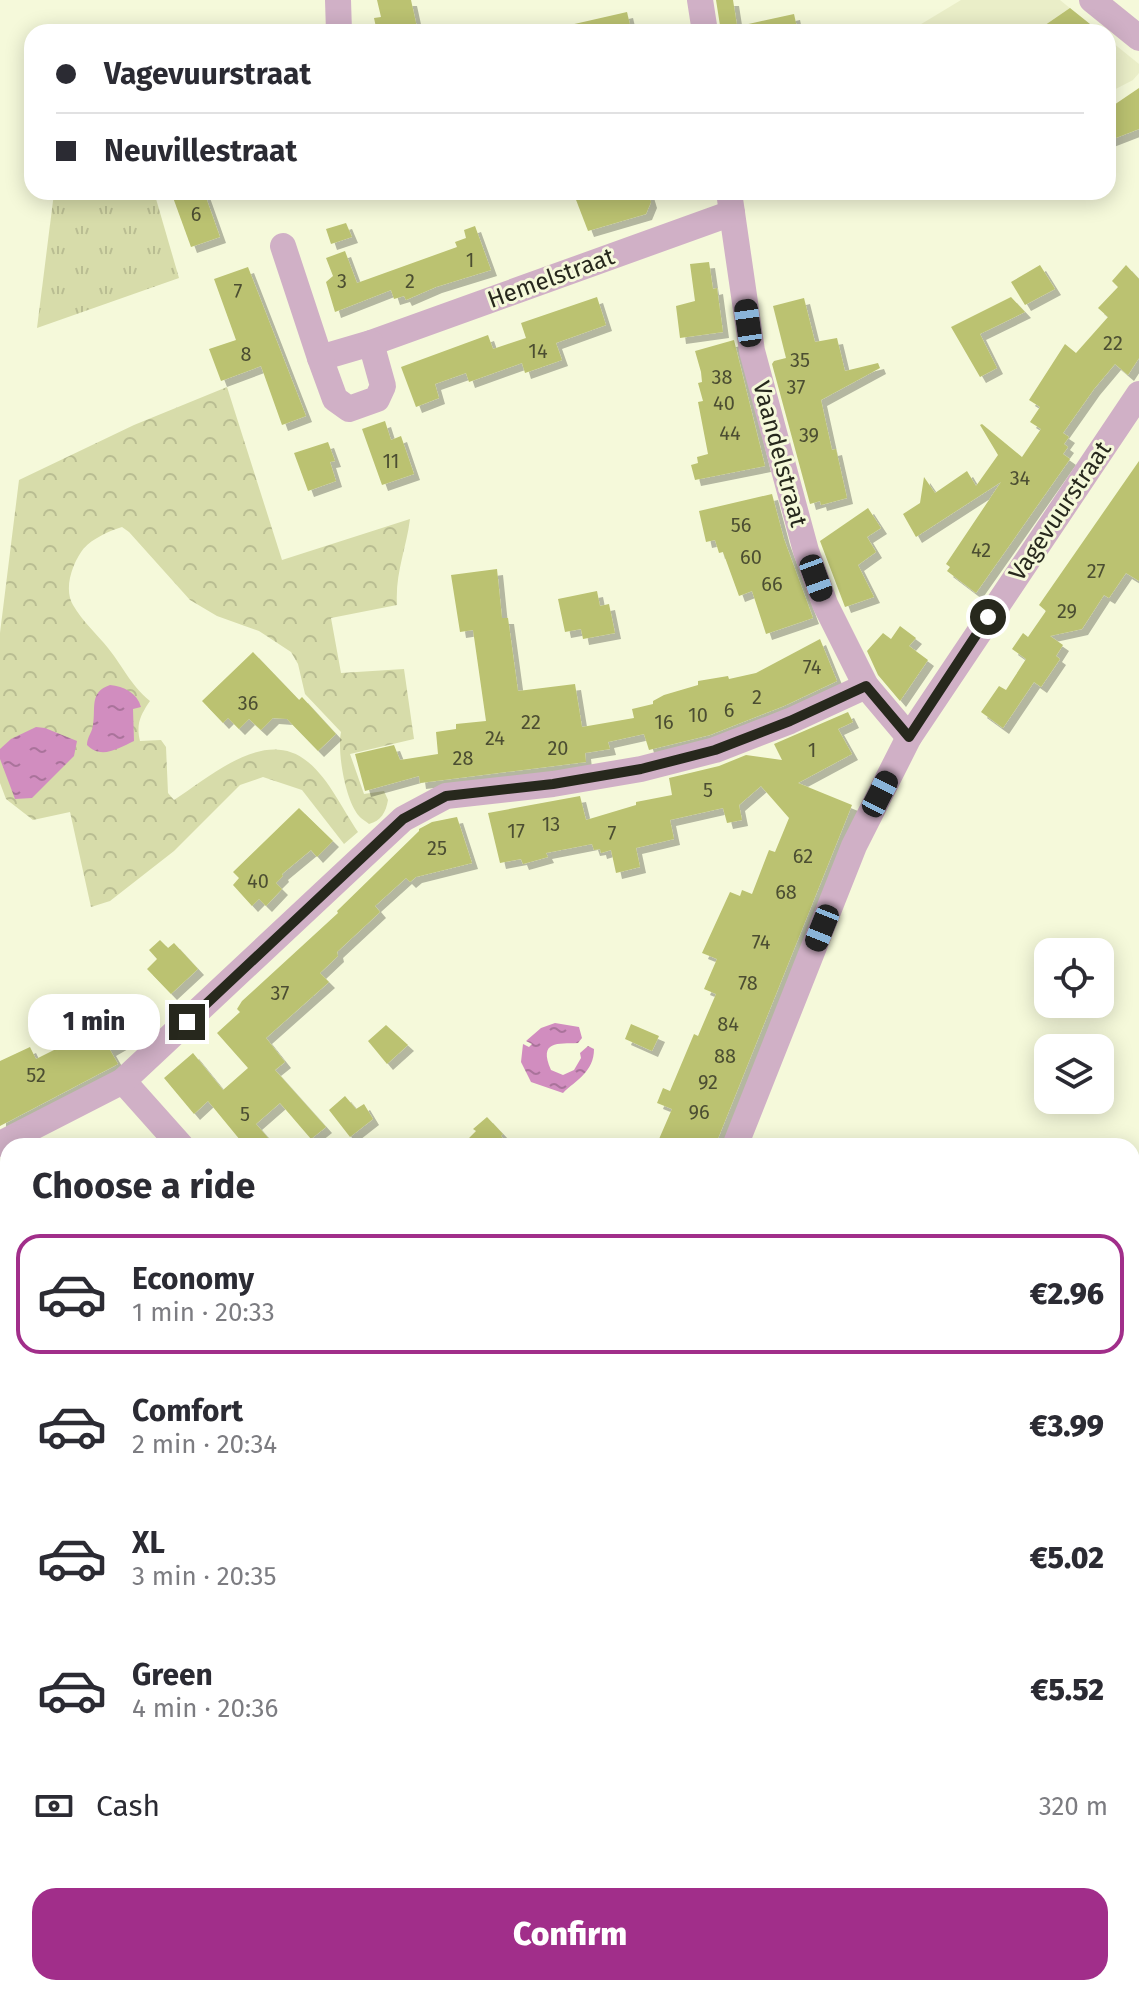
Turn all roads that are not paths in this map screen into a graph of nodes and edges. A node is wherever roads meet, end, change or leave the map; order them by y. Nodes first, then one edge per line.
1 (338, 0) edge
2 (700, 0) edge
3 (1092, 0) edge
4 (339, 24) edge
5 (704, 24) edge
6 (1139, 38) edge
7 (730, 203) edge
8 (283, 246) dead end
9 (371, 343) junction
10 (320, 358) junction
11 (1139, 394) edge
12 (866, 686) junction
13 (909, 737) junction
14 (123, 1081) junction
15 (12, 1138) edge
16 (174, 1138) edge
17 (738, 1138) edge

1 - 4 street
2 - 5 street
3 - 6 street
7 - 9 street, Hemelstraat
7 - 12 street, Vaandelstraat
8 - 10 street
9 - 10 street, Hemelstraat
9 - 10 street
11 - 13 street, Vagevuurstraat
12 - 13 street, Vaandelstraat
12 - 14 street
13 - 17 street, Vagevuurstraat
14 - 15 street
14 - 16 street

